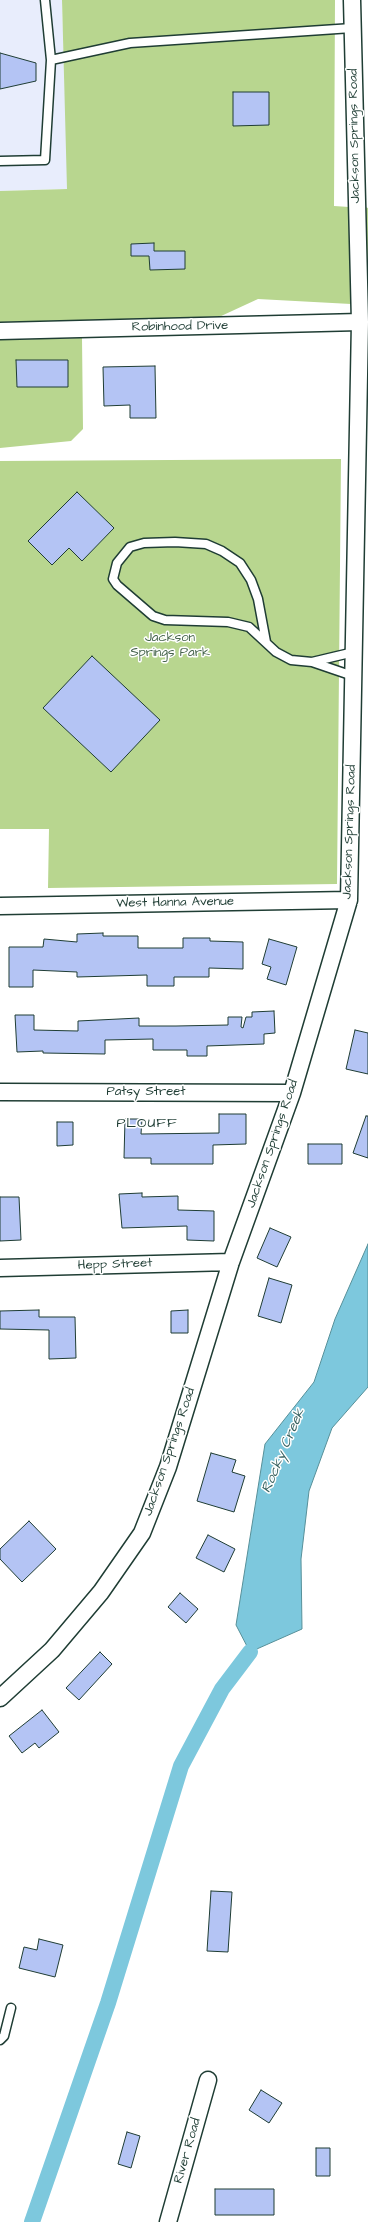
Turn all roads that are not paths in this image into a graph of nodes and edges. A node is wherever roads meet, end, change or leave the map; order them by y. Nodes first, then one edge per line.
1 (45, 0) edge
2 (352, 0) edge
3 (352, 28) junction
4 (51, 60) junction
5 (0, 161) edge
6 (360, 322) junction
7 (0, 331) edge
8 (266, 642) junction
9 (354, 652) junction
10 (312, 662) junction
11 (353, 676) junction
12 (349, 900) junction
13 (0, 906) edge
14 (0, 1092) edge
15 (292, 1093) junction
16 (231, 1262) junction
17 (0, 1268) edge
18 (0, 1698) edge
19 (11, 2008) dead end
20 (0, 2040) edge
21 (208, 2080) dead end
22 (168, 2222) edge

1 - 4 lane
2 - 3 street, Jackson Springs Road
3 - 4 lane
3 - 6 street, Jackson Springs Road
4 - 5 lane
6 - 7 street, Robinhood Drive
6 - 9 street, Jackson Springs Road
8 - 8 lane
8 - 10 lane
9 - 10 lane
9 - 11 street, Jackson Springs Road
10 - 11 lane
11 - 12 street, Jackson Springs Road
12 - 13 street, West Hanna Avenue
12 - 15 street, Jackson Springs Road
14 - 15 street, Patsy Street
15 - 16 street, Jackson Springs Road
16 - 17 street, Hepp Street
16 - 18 street, Jackson Springs Road
19 - 20 lane
21 - 22 street, River Road

